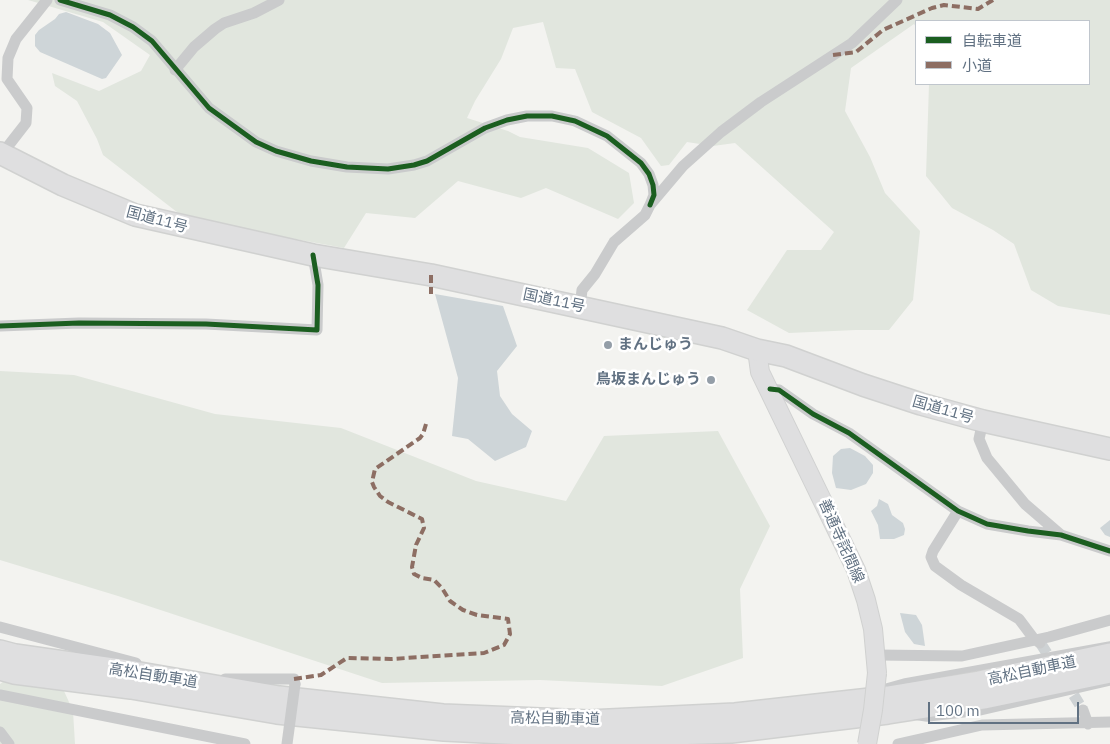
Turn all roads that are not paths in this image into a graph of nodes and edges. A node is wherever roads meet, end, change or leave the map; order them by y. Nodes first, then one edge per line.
1 (47, 0) edge
2 (60, 0) edge
3 (279, 0) edge
4 (897, 0) edge
5 (175, 70) junction
6 (1, 154) edge
7 (650, 205) junction
8 (313, 255) junction
9 (580, 306) junction
10 (0, 326) edge
11 (757, 350) junction
12 (770, 388) junction
13 (983, 421) junction
14 (1110, 449) edge
15 (958, 510) junction
16 (1061, 534) junction
17 (1110, 551) edge
18 (1110, 620) edge
19 (0, 627) edge
20 (1038, 642) junction
21 (1110, 644) edge
22 (0, 651) edge
23 (1110, 654) edge
24 (876, 655) junction
25 (0, 668) edge
26 (1110, 672) edge
27 (1110, 683) edge
28 (870, 691) dead end
29 (862, 693) dead end
30 (0, 695) edge
31 (818, 705) junction
32 (1083, 710) tunnel mouth
33 (888, 713) junction
34 (1110, 722) edge
35 (1088, 724) junction
36 (0, 732) edge
37 (9, 744) edge
38 (245, 744) edge
39 (287, 744) edge
40 (867, 744) edge
41 (898, 744) edge

1 - 6 street
2 - 5 street
3 - 5 street
4 - 7 street
5 - 7 street
6 - 8 highway, 国道11号
7 - 9 street
8 - 9 highway, 国道11号
8 - 10 street
9 - 11 highway, 国道11号
11 - 12 main road, 善通寺詫間線
11 - 13 highway, 国道11号
12 - 15 street
12 - 24 main road, 善通寺詫間線
13 - 14 highway, 国道11号
13 - 16 street
15 - 16 street
15 - 20 street
16 - 17 street
18 - 20 street
19 - 39 street, bridge
20 - 24 street
21 - 28 lane
22 - 31 highway, 高松自動車道
23 - 31 highway, 高松自動車道
24 - 40 main road, 善通寺詫間線, bridge
25 - 33 highway, 高松自動車道
26 - 33 highway, 高松自動車道
27 - 33 lane
29 - 31 lane
30 - 38 street
32 - 35 street
34 - 35 street
35 - 41 street
36 - 37 street

